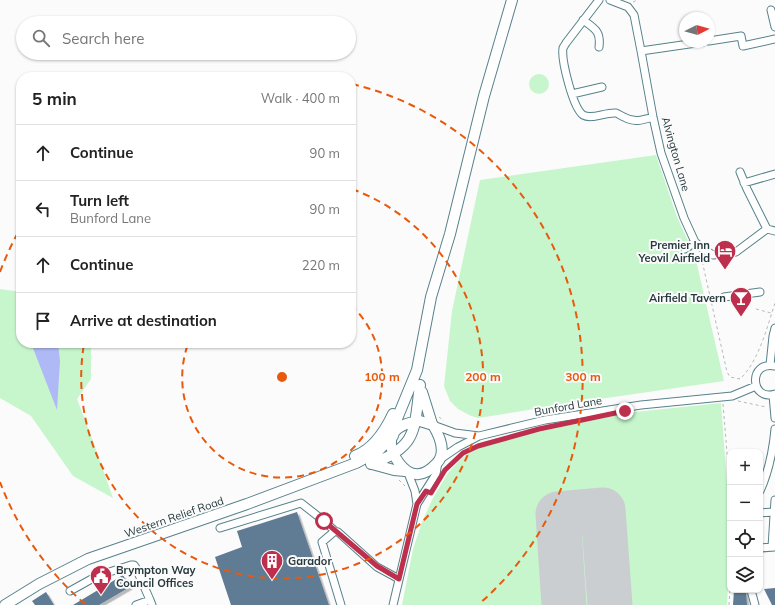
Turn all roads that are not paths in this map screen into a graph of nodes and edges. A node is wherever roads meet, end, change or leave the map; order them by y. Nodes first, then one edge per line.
1 (512, 0) edge
2 (599, 0) edge
3 (610, 0) edge
4 (771, 10) dead end
5 (583, 20) junction
6 (775, 27) edge
7 (775, 39) edge
8 (715, 40) edge
9 (679, 46) edge
10 (599, 47) dead end
11 (642, 51) junction
12 (602, 87) dead end
13 (572, 94) junction
14 (653, 117) junction
15 (740, 172) dead end
16 (775, 174) edge
17 (744, 183) junction
18 (767, 228) junction
19 (775, 231) edge
20 (696, 242) junction
21 (685, 249) dead end
22 (760, 292) dead end
23 (724, 297) dead end
24 (775, 328) edge
25 (421, 350) junction
26 (773, 366) edge
27 (417, 370) junction
28 (420, 385) junction
29 (756, 386) junction
30 (774, 395) edge
31 (775, 406) edge
32 (775, 418) edge
33 (415, 421) junction
34 (433, 424) junction
35 (775, 429) edge
36 (393, 434) junction
37 (479, 436) junction
38 (393, 455) junction
39 (439, 461) junction
40 (356, 463) junction
41 (371, 464) junction
42 (338, 469) junction
43 (771, 473) edge
44 (403, 474) junction
45 (763, 485) edge
46 (775, 500) edge
47 (417, 504) junction
48 (774, 512) junction
49 (763, 513) edge
50 (220, 528) dead end
51 (335, 531) junction
52 (774, 547) edge
53 (763, 548) edge
54 (399, 579) junction
55 (70, 592) dead end
56 (752, 593) edge
57 (147, 603) edge
58 (5, 605) edge
59 (136, 605) edge
60 (341, 605) edge
61 (393, 605) edge
62 (755, 605) edge

1 - 25 highway
2 - 5 street
3 - 11 street, Alvington Lane
4 - 6 street
5 - 10 street
5 - 13 street
7 - 8 street
9 - 11 street
11 - 14 street, Alvington Lane
12 - 13 street
13 - 14 street
14 - 20 street, Alvington Lane
15 - 17 street
16 - 17 street
17 - 18 street
18 - 19 street
18 - 20 street, Alvington Lane
20 - 21 street
22 - 23 street
24 - 26 street
25 - 27 highway
25 - 42 highway
26 - 29 street
27 - 28 highway
27 - 36 highway
28 - 33 highway
28 - 34 highway
29 - 30 street
29 - 37 street, Bunford Lane
30 - 31 street
31 - 32 street
33 - 34 highway
33 - 36 highway, Western Relief Road
33 - 38 highway
34 - 37 street, Bunford Lane
34 - 39 highway
35 - 43 street
36 - 38 highway
36 - 40 highway, Western Relief Road
37 - 39 street, Bunford Lane
38 - 41 highway
38 - 44 highway
39 - 44 highway, Western Relief Road
39 - 47 street
40 - 41 highway, Western Relief Road
40 - 42 highway, Western Relief Road
41 - 44 highway, Western Relief Road
42 - 58 highway, Western Relief Road
43 - 45 street
44 - 47 street
46 - 48 street
47 - 54 street
48 - 49 street
48 - 52 street
50 - 51 street
51 - 54 street
51 - 60 street
52 - 53 street
54 - 61 street
55 - 57 street
56 - 62 street
57 - 59 street

